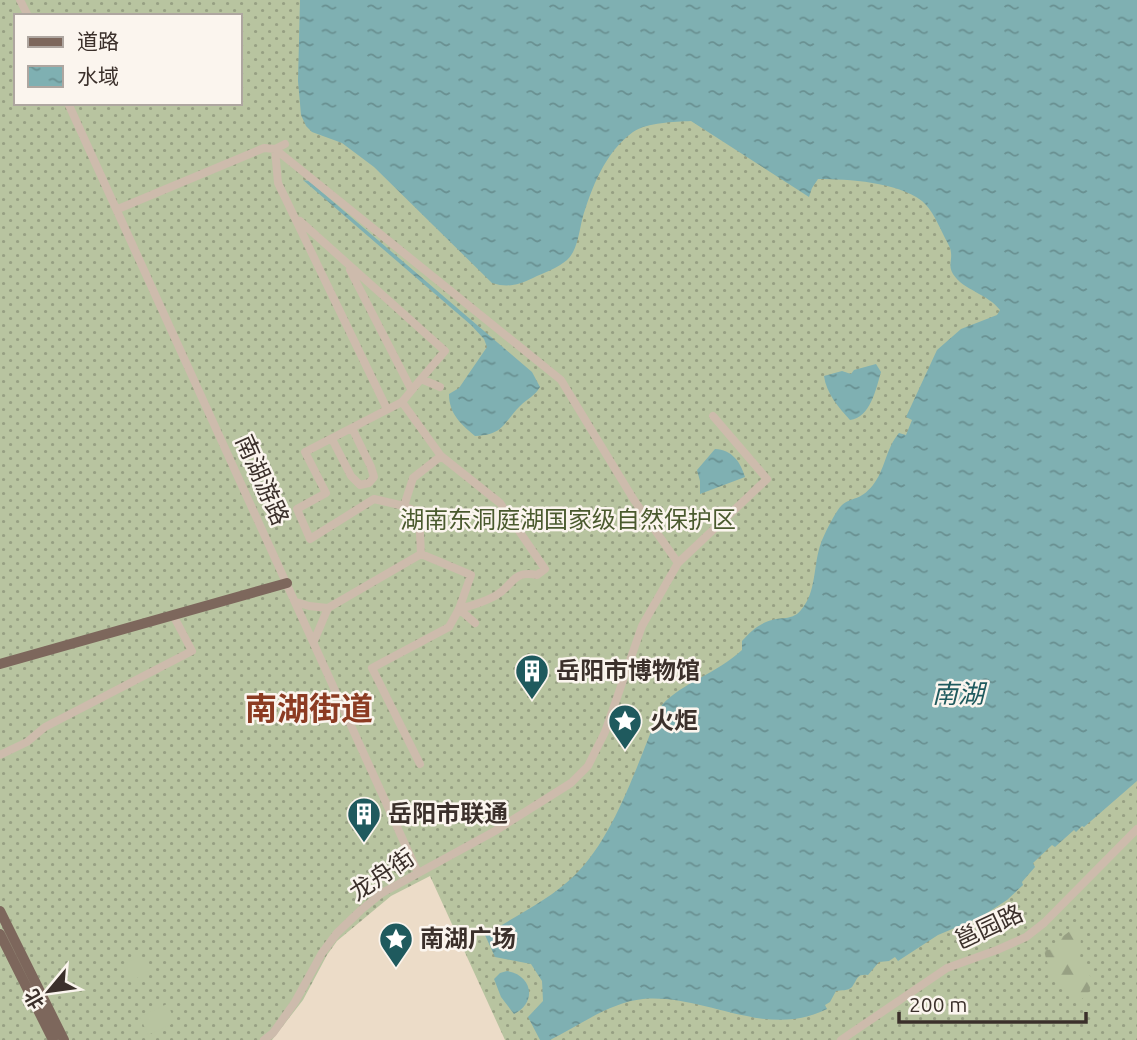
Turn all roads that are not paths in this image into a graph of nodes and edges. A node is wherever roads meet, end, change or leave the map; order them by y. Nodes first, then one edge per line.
1 (69, 105) edge
2 (285, 144) dead end
3 (275, 149) junction
4 (118, 209) junction
5 (295, 217) junction
6 (346, 263) junction
7 (421, 379) junction
8 (440, 387) dead end
9 (411, 389) junction
10 (402, 402) junction
11 (387, 410) junction
12 (713, 416) dead end
13 (352, 428) junction
14 (332, 439) junction
15 (441, 456) junction
16 (404, 506) junction
17 (421, 554) junction
18 (678, 562) junction
19 (286, 580) junction
20 (296, 601) junction
21 (328, 608) junction
22 (458, 610) junction
23 (173, 615) junction
24 (475, 623) dead end
25 (313, 641) junction
26 (0, 657) edge
27 (0, 664) edge
28 (0, 755) edge
29 (420, 764) dead end
30 (1137, 829) edge
31 (418, 873) junction
32 (0, 911) edge
33 (0, 934) edge
34 (53, 1040) edge
35 (64, 1040) edge
36 (264, 1040) edge
37 (841, 1040) edge

1 - 4 street, 南湖游路
2 - 3 street
3 - 4 street
3 - 5 street
3 - 18 street
4 - 19 street, 南湖游路
5 - 6 street
5 - 11 street
6 - 7 street
6 - 9 street
7 - 8 street
7 - 9 street
9 - 10 street
10 - 11 street
10 - 15 street
11 - 13 street
12 - 18 street, 龙舟街
13 - 14 street
13 - 14 street
14 - 16 street
15 - 16 street
15 - 22 street
16 - 17 street
17 - 21 street
17 - 22 street
18 - 31 street, 龙舟街
19 - 20 street, 南湖游路
19 - 23 main road
19 - 26 main road
20 - 21 street
20 - 25 street, 南湖游路
21 - 25 street
22 - 24 street
22 - 29 street
23 - 27 main road
23 - 28 street
25 - 31 street, 南湖游路
30 - 37 street, 邕园路
31 - 36 street, 龙舟街
32 - 35 main road
33 - 34 main road

